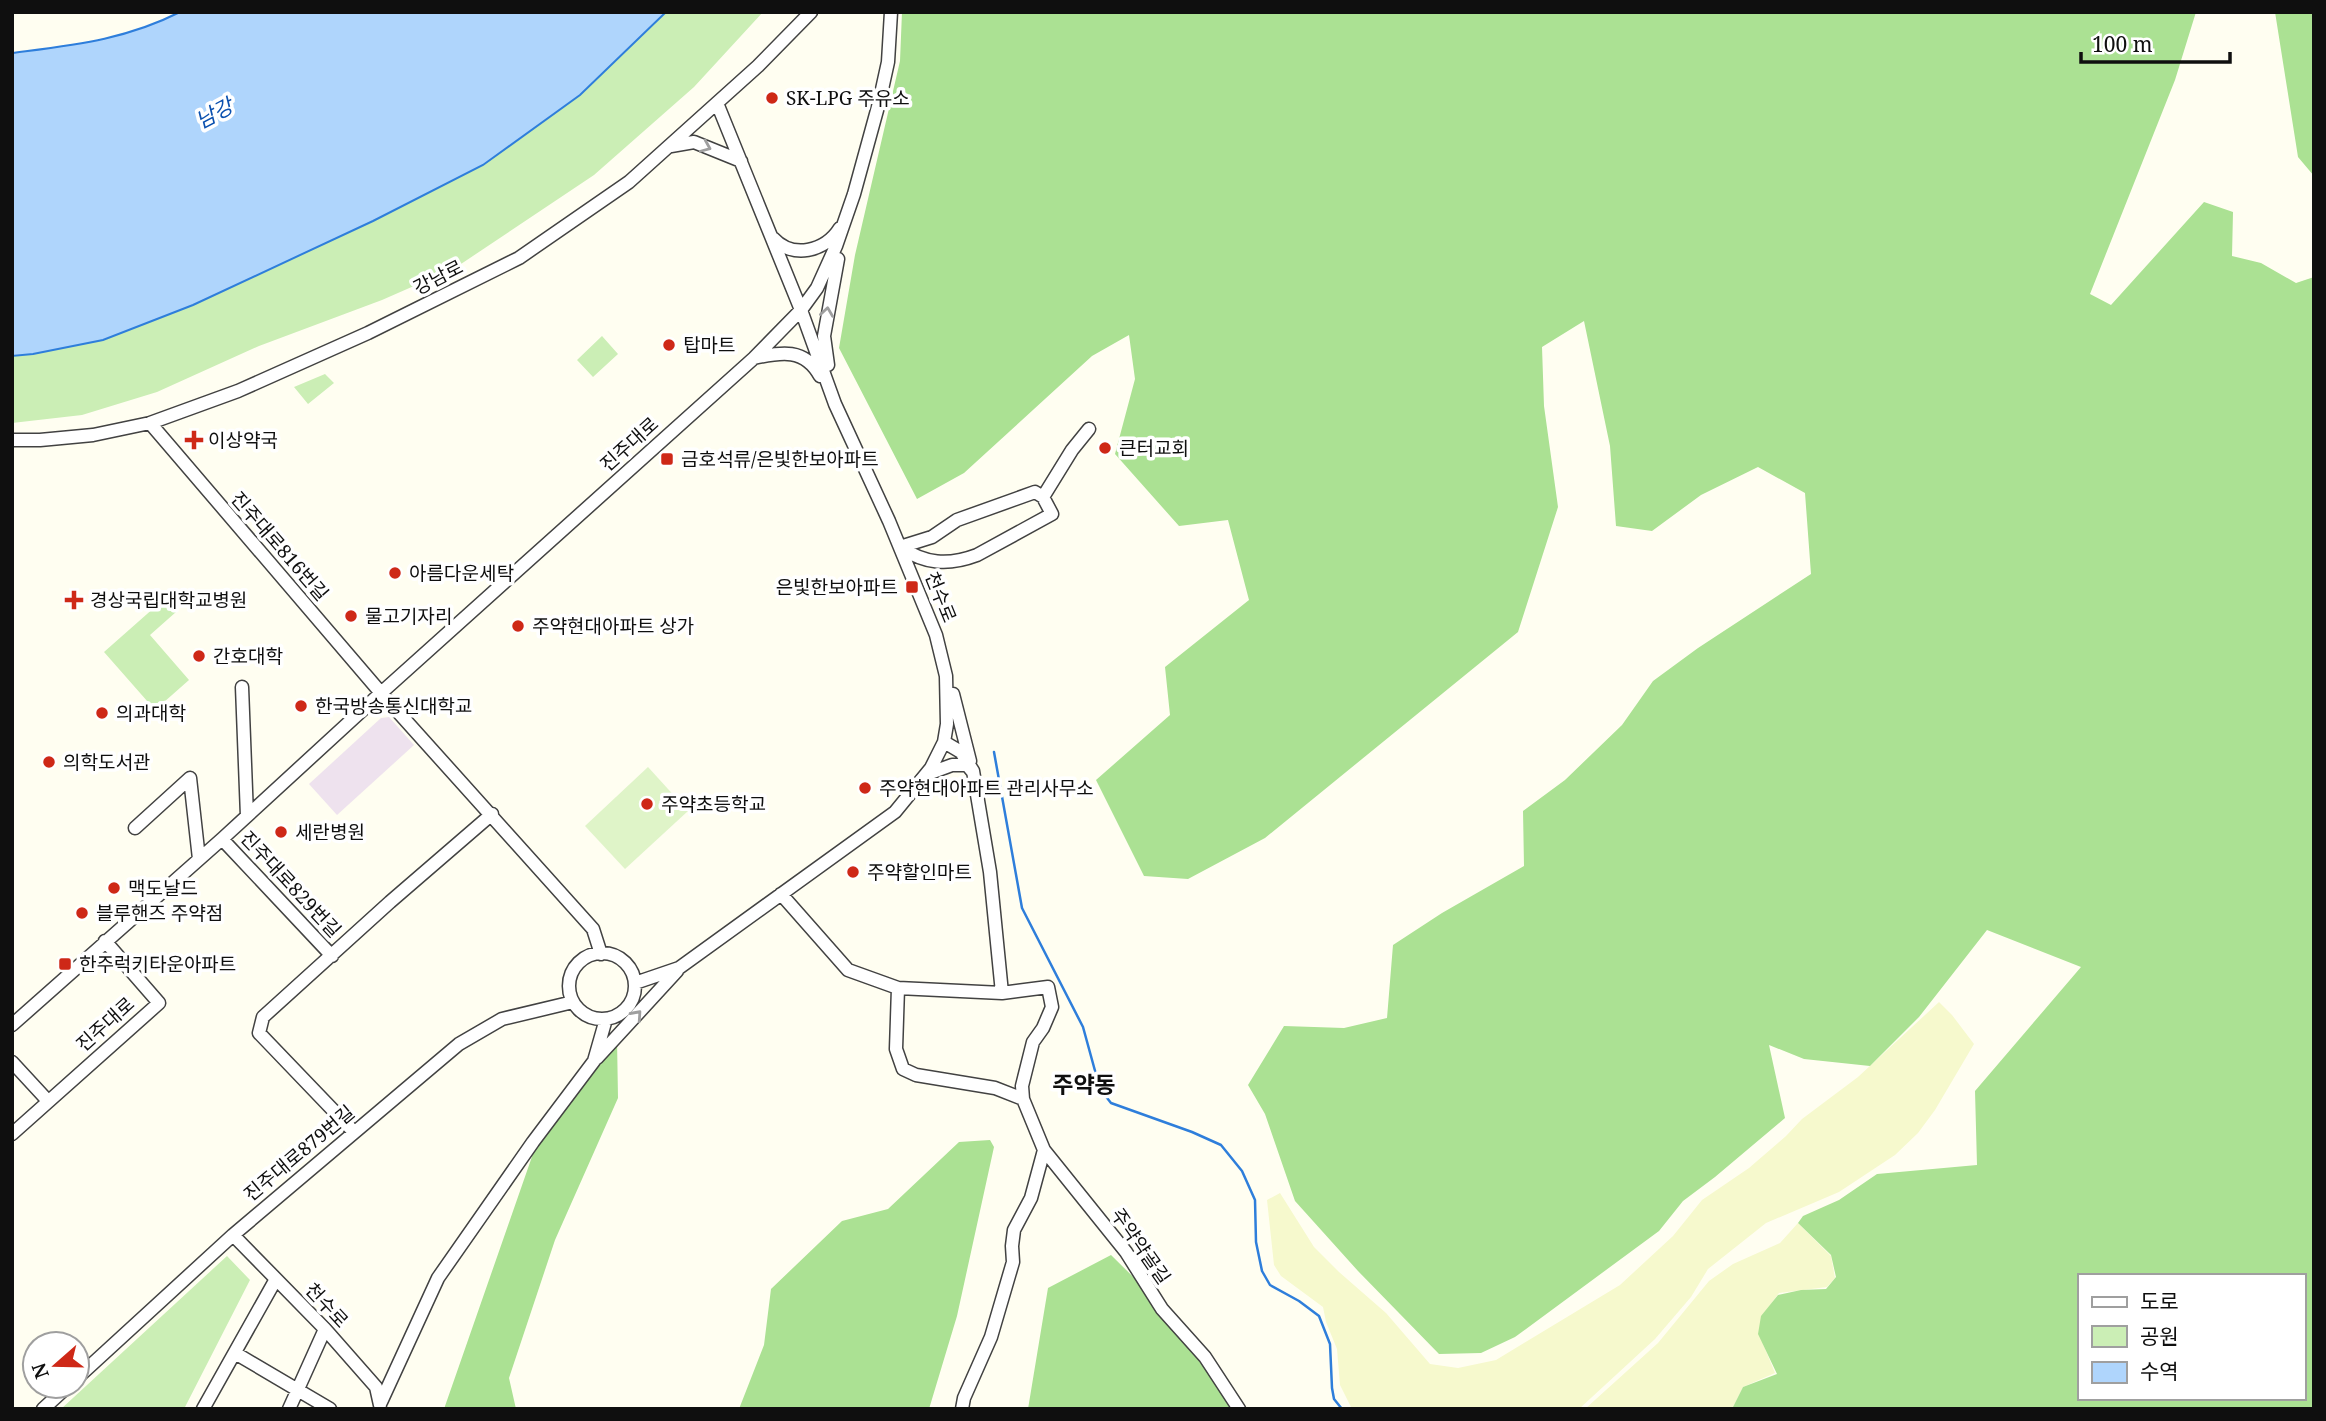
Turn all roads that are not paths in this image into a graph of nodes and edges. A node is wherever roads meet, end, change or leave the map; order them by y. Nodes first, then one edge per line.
1 (811, 12) edge
2 (891, 13) edge
3 (717, 103) junction
4 (671, 146) junction
5 (741, 160) junction
6 (847, 218) junction
7 (770, 235) junction
8 (801, 310) junction
9 (754, 358) junction
10 (835, 404) junction
11 (150, 424) junction
12 (1089, 429) dead end
13 (12, 440) edge
14 (1043, 497) junction
15 (900, 547) junction
16 (936, 635) junction
17 (242, 687) dead end
18 (381, 693) junction
19 (944, 742) junction
20 (973, 771) junction
21 (928, 774) junction
22 (492, 814) junction
23 (247, 816) junction
24 (135, 828) dead end
25 (222, 838) junction
26 (199, 859) junction
27 (781, 894) junction
28 (105, 941) junction
29 (601, 954) junction
30 (332, 956) junction
31 (679, 968) junction
32 (635, 983) junction
33 (898, 988) junction
34 (1002, 993) junction
35 (573, 1002) junction
36 (606, 1019) junction
37 (12, 1025) edge
38 (594, 1061) junction
39 (12, 1062) edge
40 (1023, 1099) junction
41 (48, 1101) junction
42 (354, 1132) junction
43 (12, 1134) edge
44 (1044, 1150) junction
45 (233, 1235) junction
46 (276, 1279) junction
47 (325, 1329) junction
48 (235, 1353) junction
49 (91, 1365) edge
50 (297, 1390) junction
51 (379, 1406) edge
52 (203, 1409) edge
53 (289, 1409) edge
54 (330, 1409) edge
55 (962, 1409) edge
56 (1238, 1409) edge

1 - 3 street, 강남로
2 - 6 street, 진주대로
3 - 4 street, 강남로
3 - 5 street, 천수로
4 -> 5 street
4 - 11 street, 강남로
5 - 7 street, 천수로
6 - 7 street
6 - 8 street, 진주대로
10 -> 6 street
7 - 8 street, 천수로
8 - 9 street, 진주대로
8 - 10 street, 천수로
9 - 10 street
9 - 18 street, 진주대로
10 - 15 street, 천수로
11 - 13 street, 강남로
11 - 18 street, 진주대로816번길
12 - 14 street
14 - 15 street
14 - 15 street
15 - 16 street, 천수로
16 - 19 street, 천수로
16 - 20 street
17 - 23 street
18 - 22 street, 진주대로816번길
18 - 23 street, 진주대로
19 - 20 street
19 - 21 street, 천수로
20 - 21 street
20 - 34 street
21 - 27 street, 천수로
22 - 29 street, 진주대로816번길
22 - 30 street, 진주대로829번길
23 - 25 street, 진주대로
24 - 26 street
25 - 26 street, 진주대로
25 - 30 street, 진주대로829번길
26 - 28 street, 진주대로
27 - 31 street, 천수로
27 - 33 street, 주약약골길
28 - 37 street, 진주대로
28 - 41 street, 진주대로
29 - 32 street
29 - 35 street
30 - 42 street, 진주대로829번길
31 - 32 street, 천수로
38 -> 31 street
32 - 36 street
33 - 34 street, 주약약골길
33 - 40 street
34 - 40 street, 주약약골길
35 - 36 street
35 - 42 street, 진주대로879번길
36 - 38 street
38 - 51 street
39 - 41 street
40 - 44 street, 주약약골길
41 - 43 street, 진주대로
42 - 45 street, 진주대로879번길
44 - 55 street
44 - 56 street, 주약약골길
45 - 46 street, 천수로
45 - 49 street, 진주대로879번길
46 - 47 street, 천수로
46 - 48 street
47 - 50 street
47 - 51 street, 천수로
48 - 50 street
48 - 52 street
50 - 53 street
50 - 54 street

